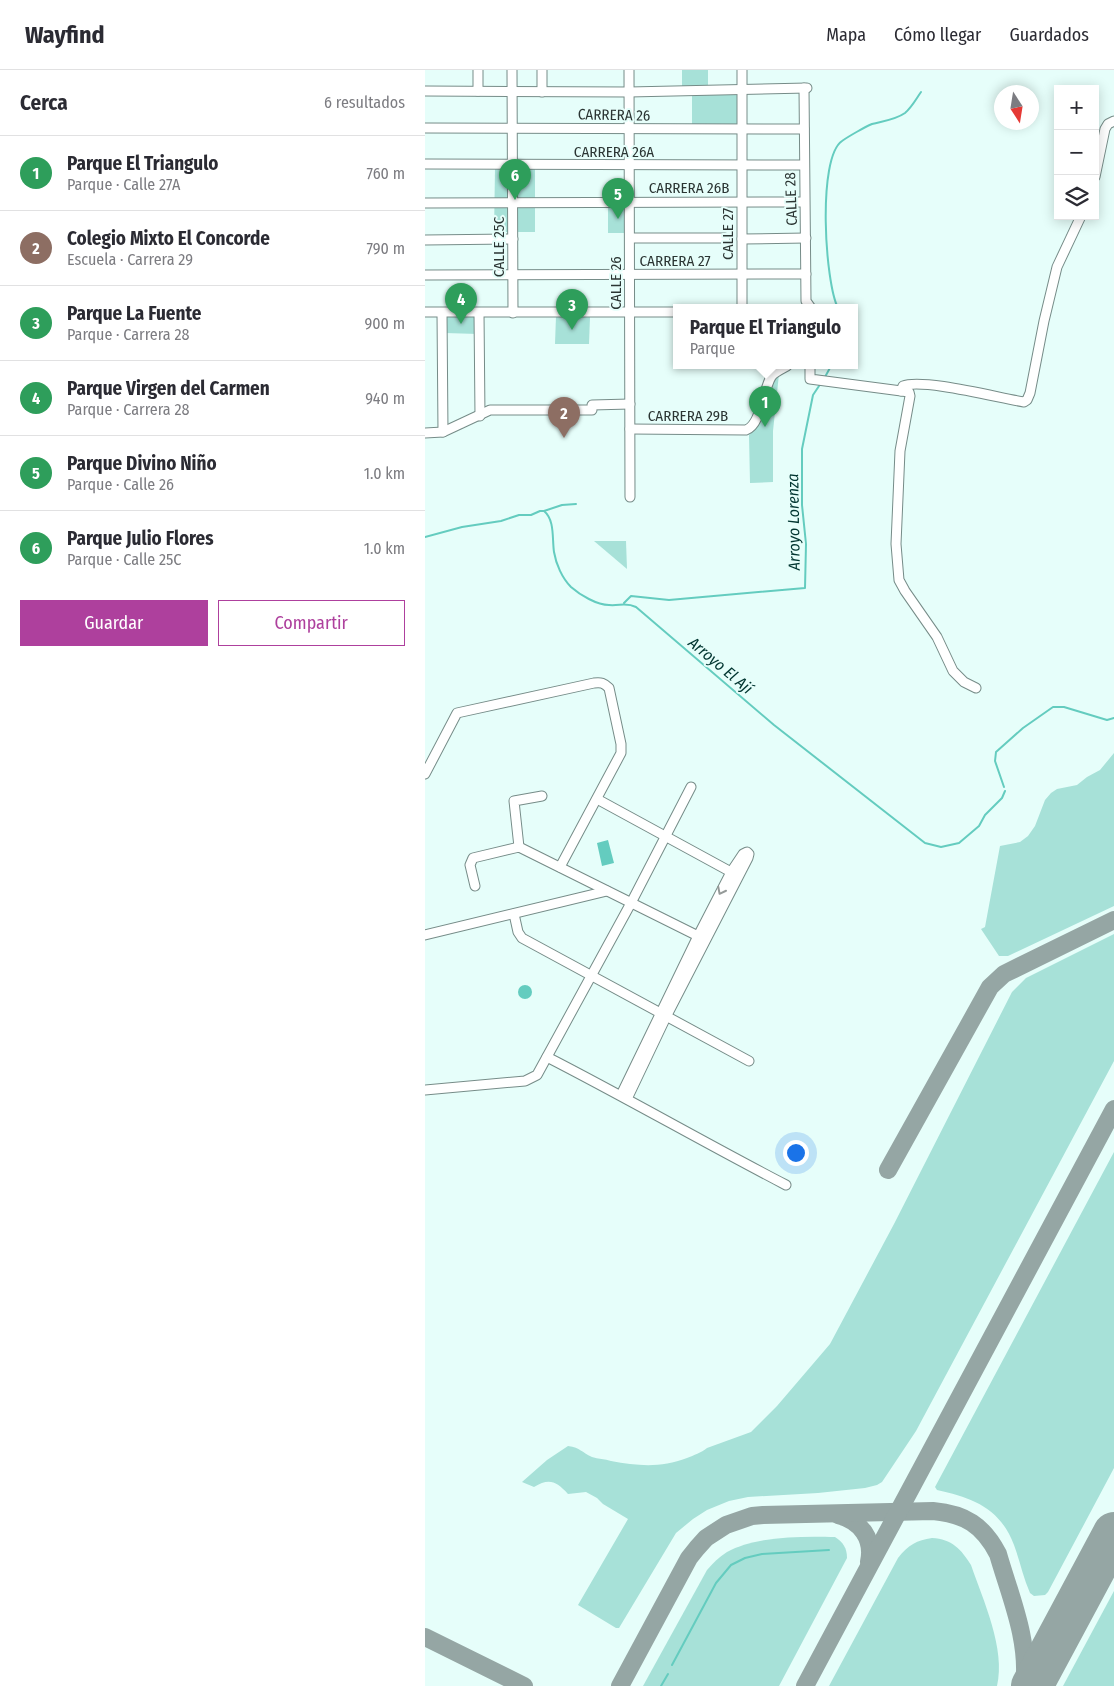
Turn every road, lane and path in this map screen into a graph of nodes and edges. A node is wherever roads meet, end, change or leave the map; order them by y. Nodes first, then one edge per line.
1 (478, 70) edge
2 (512, 70) edge
3 (542, 70) edge
4 (629, 70) edge
5 (742, 70) edge
6 (741, 90) junction
7 (425, 91) edge
8 (478, 91) junction
9 (513, 91) junction
10 (542, 92) junction
11 (629, 92) junction
12 (1114, 122) edge
13 (513, 127) junction
14 (425, 128) edge
15 (803, 129) junction
16 (629, 130) junction
17 (742, 130) junction
18 (425, 164) edge
19 (513, 165) junction
20 (742, 165) junction
21 (804, 165) junction
22 (629, 166) junction
23 (1095, 175) edge
24 (742, 201) junction
25 (629, 202) junction
26 (804, 202) junction
27 (513, 203) junction
28 (425, 204) edge
29 (1079, 220) edge
30 (630, 238) junction
31 (725, 238) dead end
32 (742, 238) junction
33 (806, 238) junction
34 (513, 239) junction
35 (425, 240) edge
36 (513, 274) junction
37 (630, 274) junction
38 (742, 274) junction
39 (806, 274) junction
40 (425, 275) edge
41 (742, 304) edge
42 (808, 304) edge
43 (425, 312) edge
44 (442, 312) junction
45 (630, 312) junction
46 (673, 312) edge
47 (479, 313) junction
48 (513, 313) junction
49 (782, 369) edge
50 (810, 369) edge
51 (901, 391) junction
52 (630, 404) junction
53 (480, 416) junction
54 (630, 429) junction
55 (443, 432) junction
56 (425, 433) edge
57 (629, 497) dead end
58 (976, 688) dead end
59 (425, 774) edge
60 (691, 787) dead end
61 (543, 796) dead end
62 (597, 799) junction
63 (665, 836) junction
64 (519, 847) junction
65 (561, 868) junction
66 (731, 872) junction
67 (475, 886) dead end
68 (607, 891) junction
69 (631, 903) junction
70 (514, 914) junction
71 (425, 935) edge
72 (698, 936) junction
73 (591, 976) junction
74 (664, 1015) junction
75 (547, 1057) junction
76 (749, 1061) dead end
77 (426, 1087) edge
78 (624, 1097) junction
79 (786, 1185) dead end

1 - 8 street
2 - 9 street, CALLE 25C
3 - 10 street
4 - 11 street, CALLE 26
5 - 6 street, CALLE 27
6 - 11 street
6 - 15 street, CALLE 28
6 - 17 street, CALLE 27
7 - 8 street
8 - 9 street
9 - 10 street
9 - 13 street, CALLE 25C
10 - 11 street
11 - 16 street, CALLE 26
12 - 23 street
13 - 14 street, CARRERA 26
13 - 16 street, CARRERA 26
13 - 19 street, CALLE 25C
15 - 17 street, CARRERA 26
15 - 21 street, CALLE 28
16 - 17 street, CARRERA 26
16 - 22 street, CALLE 26
17 - 20 street, CALLE 27
18 - 19 street, CARRERA 26A
19 - 22 street, CARRERA 26A
19 - 27 street, CALLE 25C
20 - 21 street, CARRERA 26A
20 - 22 street, CARRERA 26A
20 - 24 street, CALLE 27
21 - 26 street, CALLE 28
22 - 25 street, CALLE 26
24 - 25 street, CARRERA 26B
24 - 26 street, CARRERA 26B
24 - 32 street, CALLE 27
25 - 27 street, CARRERA 26B
25 - 30 street, CALLE 26
26 - 33 street, CALLE 28
27 - 28 street, CARRERA 26B
27 - 34 street, CALLE 25C
29 - 51 street
30 - 31 street
30 - 37 street, CALLE 26
32 - 33 street
32 - 38 street, CALLE 27
33 - 39 street, CALLE 28
34 - 35 street
34 - 36 street, CALLE 25C
36 - 37 street, CARRERA 27
36 - 40 street, CARRERA 27
36 - 48 street, CALLE 25C
37 - 38 street, CARRERA 27
37 - 45 street, CALLE 26
38 - 39 street, CARRERA 27
38 - 41 street, CALLE 27
39 - 42 street, CALLE 28
43 - 44 street
44 - 47 street
44 - 55 street
45 - 46 street
45 - 48 street
45 - 52 street, CALLE 26
47 - 48 street
47 - 53 street
49 - 54 street, CARRERA 29B
50 - 51 street
51 - 58 street
52 - 53 street
52 - 54 street, CALLE 26
53 - 55 street
54 - 57 street, CALLE 26
55 - 56 street
59 - 62 street
60 - 63 street
61 - 64 street
62 - 63 street
62 - 65 street
63 - 66 street
63 - 69 street
64 - 65 street
64 - 67 street
65 - 68 street
66 -> 72 street
66 - 74 street
68 - 69 street
68 - 70 street
69 - 72 street
69 - 73 street
70 - 71 street
70 - 73 street
72 - 74 street
73 - 74 street
73 - 75 street
74 - 76 street
74 - 78 street
75 - 77 street
75 - 78 street
78 - 79 street

